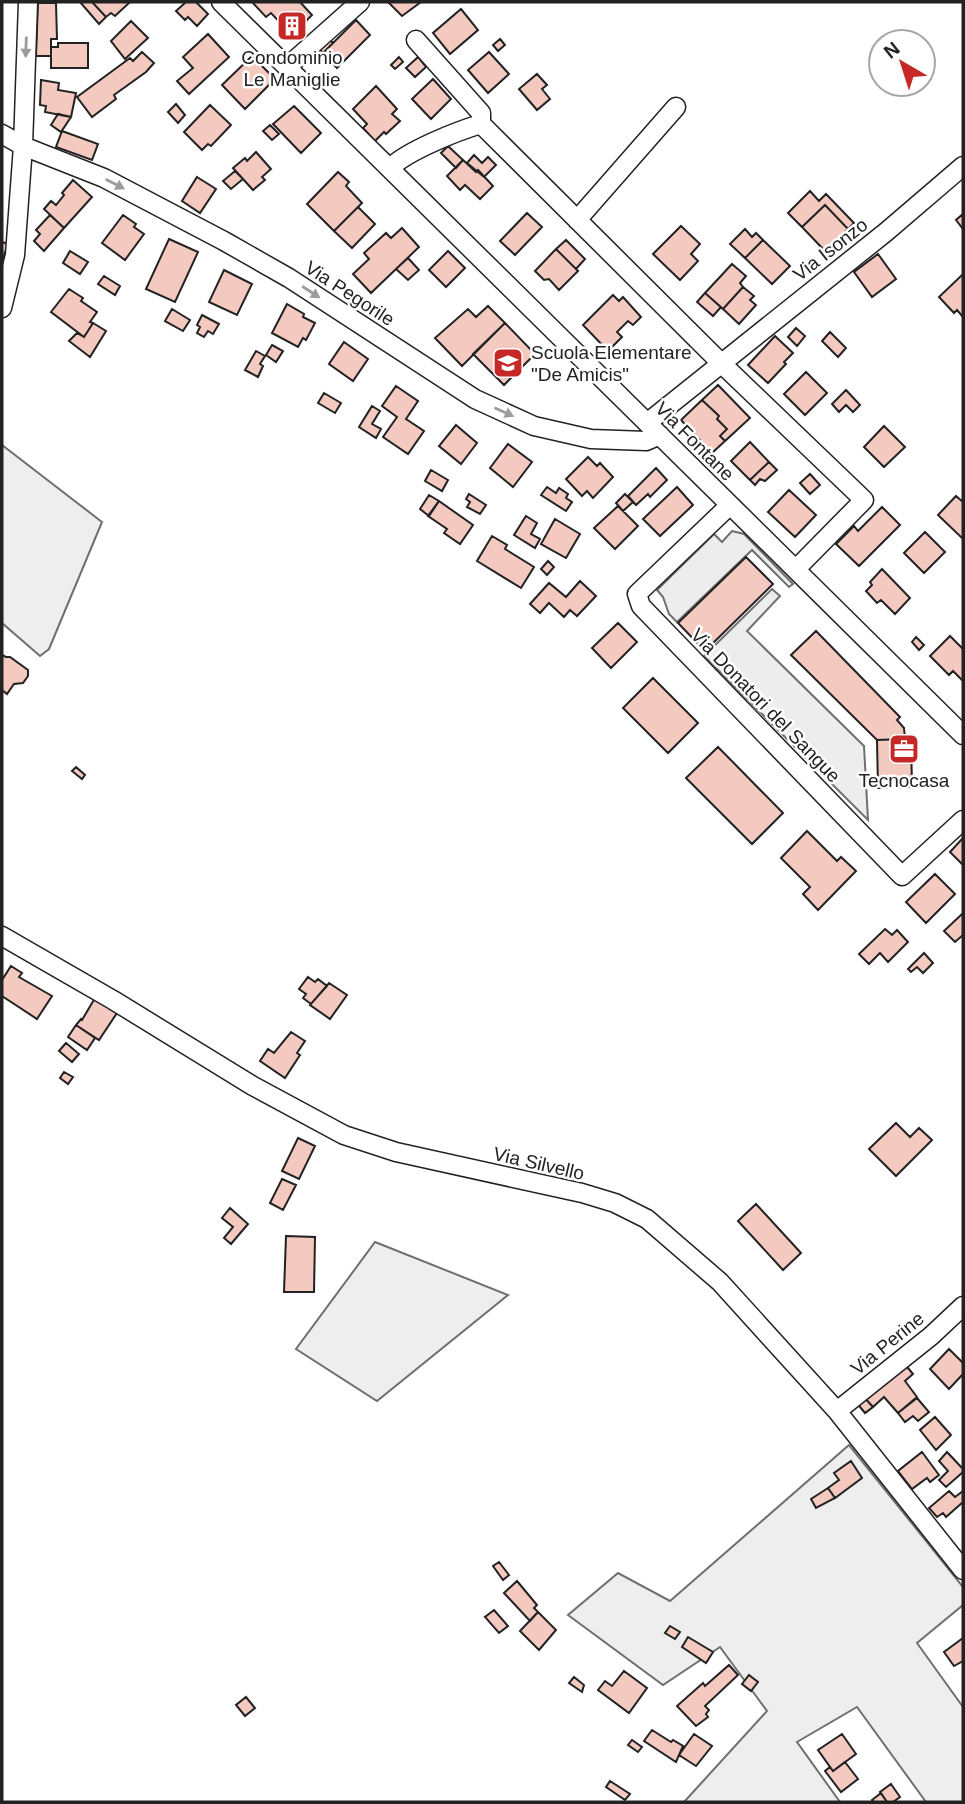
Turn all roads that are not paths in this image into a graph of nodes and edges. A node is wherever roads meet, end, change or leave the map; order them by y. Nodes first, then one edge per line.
1 (28, 2) edge
2 (220, 2) edge
3 (360, 2) edge
4 (416, 40) dead end
5 (287, 67) junction
6 (676, 107) dead end
7 (481, 124) junction
8 (2, 134) edge
9 (23, 146) junction
10 (963, 166) edge
11 (390, 169) junction
12 (577, 219) junction
13 (2, 308) edge
14 (720, 363) junction
15 (653, 429) junction
16 (730, 505) junction
17 (796, 569) junction
18 (960, 727) edge
19 (963, 820) edge
20 (2, 936) edge
21 (963, 1306) edge
22 (837, 1411) junction
23 (963, 1570) edge

1 -> 9 street
2 - 5 street, Via Fontane
3 - 5 street
4 - 7 street
5 - 11 street, Via Fontane
6 - 12 street
7 - 11 street
7 - 12 street
8 - 9 street, Via Pegorile
9 - 13 street
9 -> 15 street, Via Pegorile
10 - 14 street, Via Isonzo
11 - 15 street, Via Fontane
12 - 14 street
14 - 15 street, Via Isonzo
14 - 17 street
15 - 16 street, Via Fontane
16 - 17 street, Via Fontane
16 - 19 street, Via Donatori del Sangue
17 - 18 street, Via Fontane
20 - 22 street, Via Silvello
21 - 22 street, Via Perine
22 - 23 street, Via Silvello

